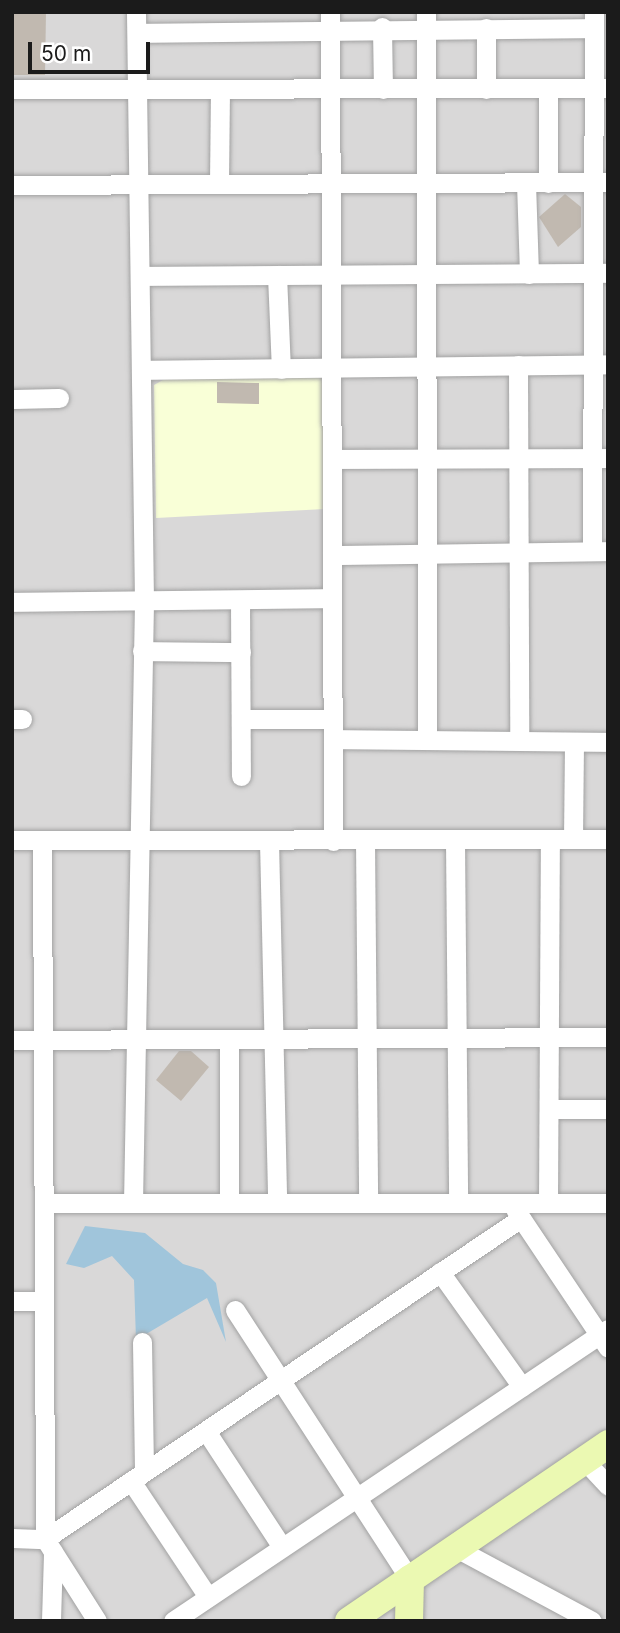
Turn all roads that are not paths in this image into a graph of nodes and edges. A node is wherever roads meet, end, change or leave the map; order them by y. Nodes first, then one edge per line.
1 (136, 12) edge
2 (330, 20) edge
3 (426, 20) edge
4 (594, 20) edge
5 (382, 27) junction
6 (486, 27) junction
7 (137, 33) junction
8 (548, 88) junction
9 (12, 89) edge
10 (137, 89) junction
11 (220, 89) junction
12 (332, 89) junction
13 (383, 89) junction
14 (426, 89) junction
15 (486, 89) junction
16 (601, 89) edge
17 (601, 182) edge
18 (426, 183) junction
19 (526, 183) junction
20 (548, 183) junction
21 (219, 184) junction
22 (333, 184) junction
23 (12, 185) edge
24 (139, 185) junction
25 (600, 273) edge
26 (426, 274) junction
27 (529, 274) junction
28 (277, 275) junction
29 (333, 275) junction
30 (139, 276) junction
31 (600, 364) edge
32 (518, 365) junction
33 (426, 367) junction
34 (332, 368) junction
35 (281, 369) junction
36 (141, 370) junction
37 (59, 398) dead end
38 (12, 399) edge
39 (600, 458) edge
40 (332, 459) junction
41 (426, 459) junction
42 (518, 459) junction
43 (600, 551) edge
44 (518, 552) junction
45 (427, 553) junction
46 (332, 555) junction
47 (332, 598) junction
48 (240, 600) junction
49 (144, 601) junction
50 (12, 602) edge
51 (142, 651) junction
52 (241, 652) junction
53 (242, 719) junction
54 (333, 729) junction
55 (427, 740) junction
56 (519, 741) junction
57 (574, 741) junction
58 (608, 742) edge
59 (242, 776) dead end
60 (139, 839) junction
61 (550, 839) junction
62 (573, 839) junction
63 (608, 839) edge
64 (12, 840) edge
65 (42, 840) junction
66 (365, 840) junction
67 (455, 840) junction
68 (269, 841) junction
69 (333, 841) junction
70 (608, 1037) edge
71 (367, 1038) junction
72 (457, 1038) junction
73 (549, 1038) junction
74 (135, 1039) junction
75 (229, 1039) junction
76 (274, 1039) junction
77 (12, 1040) edge
78 (43, 1040) junction
79 (549, 1109) junction
80 (608, 1109) edge
81 (44, 1203) junction
82 (132, 1203) junction
83 (229, 1203) junction
84 (277, 1203) junction
85 (368, 1203) junction
86 (458, 1203) junction
87 (548, 1203) junction
88 (608, 1203) edge
89 (516, 1211) junction
90 (440, 1272) junction
91 (12, 1301) edge
92 (44, 1301) junction
93 (235, 1310) dead end
94 (605, 1337) edge
95 (142, 1342) dead end
96 (281, 1380) junction
97 (522, 1387) junction
98 (206, 1431) junction
99 (608, 1444) edge
100 (584, 1460) junction
101 (137, 1476) junction
102 (608, 1486) edge
103 (358, 1497) junction
104 (12, 1538) edge
105 (49, 1545) junction
106 (282, 1547) junction
107 (456, 1548) junction
108 (410, 1579) junction
109 (208, 1597) junction
110 (51, 1621) edge
111 (97, 1621) edge
112 (173, 1621) edge
113 (349, 1621) edge
114 (409, 1621) edge
115 (592, 1621) edge

1 - 7 street
2 - 5 street
2 - 7 street
2 - 12 street
3 - 5 street
3 - 6 street
3 - 14 street
4 - 6 street
4 - 16 street
5 - 13 street
6 - 15 street
7 - 10 street
8 - 15 street
8 - 16 street
8 - 20 street
9 - 10 street
10 - 11 street
10 - 24 street
11 - 12 street
11 - 21 street
12 - 13 street
12 - 22 street
13 - 14 street
14 - 15 street
14 - 18 street
16 - 17 street
17 - 20 street
17 - 25 street
18 - 19 street
18 - 22 street
18 - 26 street
19 - 20 street
19 - 27 street
21 - 22 street
21 - 24 street
22 - 29 street
23 - 24 street
24 - 30 street
25 - 27 street
25 - 31 street
26 - 27 street
26 - 29 street
26 - 33 street
28 - 29 street
28 - 30 street
28 - 35 street
29 - 34 street
30 - 36 street
31 - 32 street
31 - 39 street
32 - 33 street
32 - 42 street
33 - 34 street
33 - 41 street
34 - 35 street
34 - 40 street
35 - 36 street
36 - 49 street
37 - 38 street
39 - 42 street
39 - 43 street
40 - 41 street
40 - 46 street
41 - 42 street
41 - 45 street
42 - 44 street
43 - 44 street
44 - 45 street
44 - 56 street
45 - 46 street
45 - 55 street
46 - 47 street
47 - 48 street
47 - 54 street
48 - 49 street
48 - 52 street
49 - 50 street
49 - 51 street
51 - 52 street
51 - 60 street
52 - 53 street
53 - 54 street
53 - 59 street
54 - 55 street
54 - 69 street
55 - 56 street
56 - 57 street
57 - 58 street
57 - 62 street
60 - 65 street
60 - 68 street
60 - 74 street
61 - 62 street
61 - 67 street
61 - 73 street
62 - 63 street
64 - 65 street
65 - 78 street
66 - 67 street
66 - 69 street
66 - 71 street
67 - 72 street
68 - 69 street
68 - 76 street
70 - 73 street
71 - 72 street
71 - 76 street
71 - 85 street
72 - 73 street
72 - 86 street
73 - 79 street
74 - 75 street
74 - 78 street
74 - 82 street
75 - 76 street
75 - 83 street
76 - 84 street
77 - 78 street
78 - 81 street
79 - 80 street
79 - 87 street
81 - 82 street
81 - 92 street
82 - 83 street
83 - 84 street
84 - 85 street
85 - 86 street
86 - 89 street
87 - 88 street
87 - 89 street
89 - 90 street
89 - 94 street
90 - 96 street
90 - 97 street
91 - 92 street
92 - 105 street
93 - 96 street
94 - 97 street
95 - 101 street
96 - 98 street
96 - 103 street
97 - 103 street
98 - 101 street
98 - 106 street
99 - 100 street
100 - 102 street
100 - 107 street
101 - 105 street
101 - 109 street
103 - 106 street
103 - 108 street
104 - 105 street
105 - 110 street
105 - 111 street
106 - 109 street
107 - 108 street
107 - 115 street
108 - 113 street
108 - 114 street
109 - 112 street

